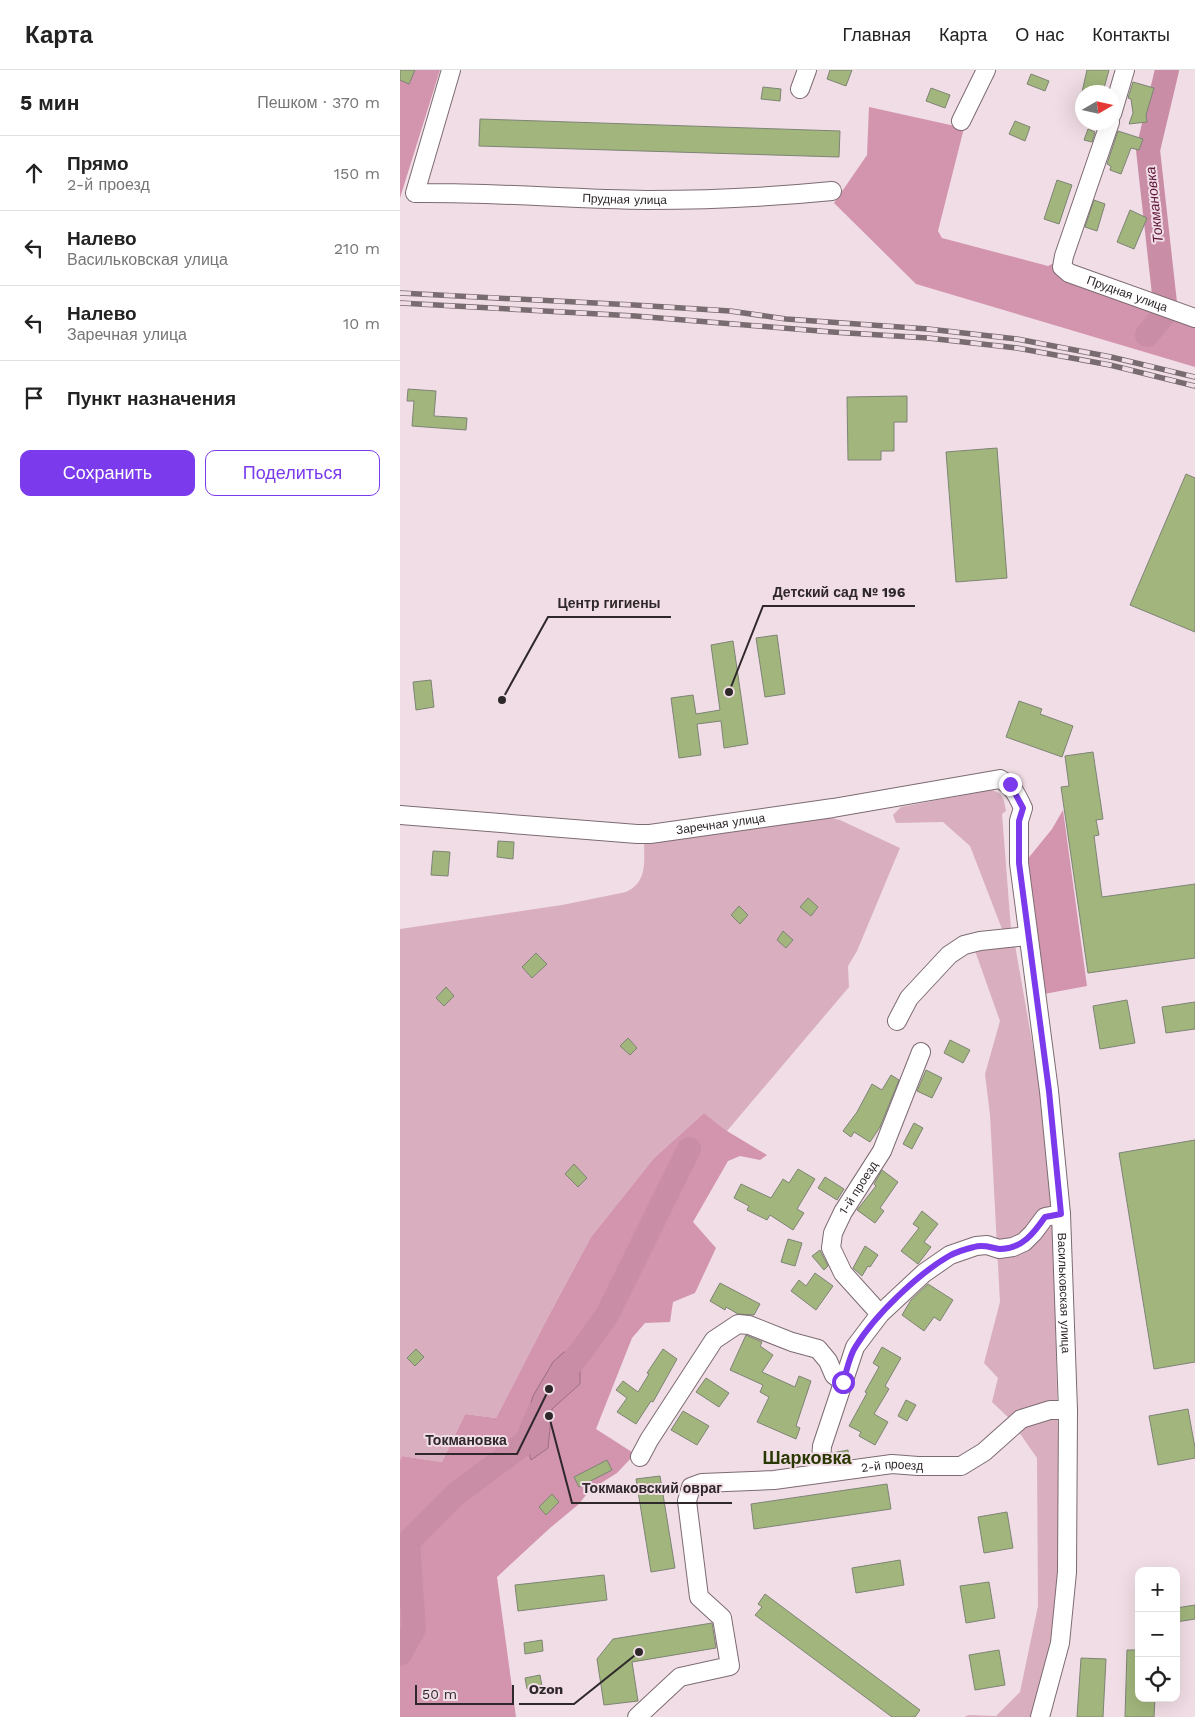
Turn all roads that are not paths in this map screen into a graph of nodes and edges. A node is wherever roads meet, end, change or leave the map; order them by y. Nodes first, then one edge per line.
1 (451, 70) edge
2 (807, 70) edge
3 (986, 70) edge
4 (1125, 70) edge
5 (1120, 87) edge
6 (800, 90) dead end
7 (961, 121) dead end
8 (1107, 130) edge
9 (832, 191) dead end
10 (1195, 318) edge
11 (1023, 808) joint
12 (400, 815) edge
13 (1027, 936) junction
14 (897, 1021) dead end
15 (920, 1052) dead end
16 (1061, 1214) junction
17 (880, 1314) junction
18 (843, 1382) junction
19 (1068, 1410) junction
20 (640, 1457) dead end
21 (820, 1473) junction
22 (637, 1717) edge
23 (1040, 1717) edge

1 - 9 street, Прудная улица
2 - 6 street
3 - 7 street
4 - 5 street
8 - 10 street, Прудная улица
11 - 12 street, Заречная улица
11 - 13 street, Васильковская улица
13 - 14 street
13 - 16 street, Васильковская улица
15 - 17 street, 1-й проезд
16 - 17 street
16 - 19 street, Васильковская улица
17 - 18 street
18 - 20 street
18 - 21 street
19 - 21 street, 2-й проезд
19 - 23 street, Васильковская улица
21 - 22 street, 2-й проезд

